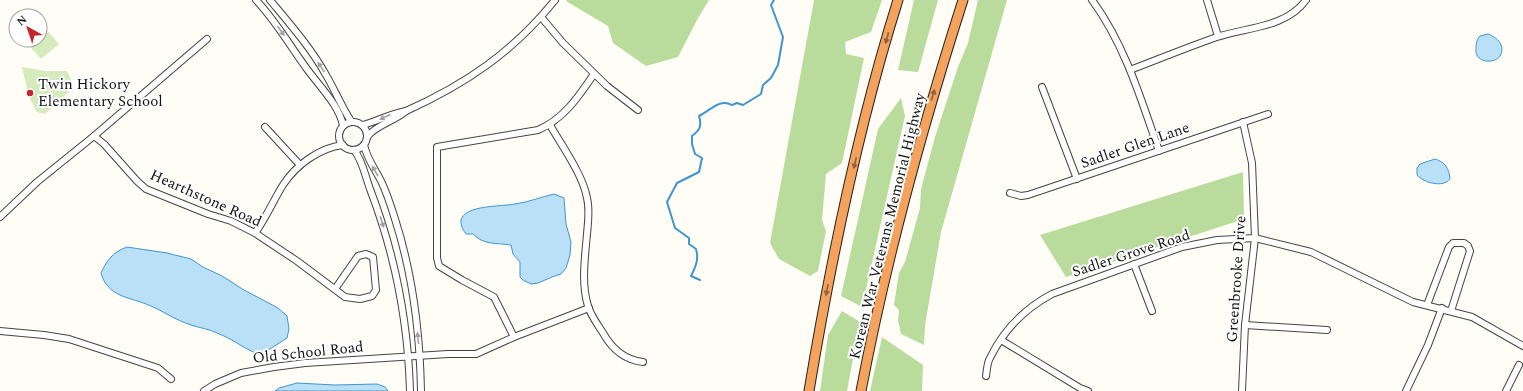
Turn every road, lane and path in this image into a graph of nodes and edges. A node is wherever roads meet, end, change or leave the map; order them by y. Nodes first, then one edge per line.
1 (256, 0) edge
2 (270, 0) edge
3 (555, 0) edge
4 (898, 0) edge
5 (963, 0) edge
6 (1092, 0) edge
7 (1207, 0) edge
8 (1306, 0) edge
9 (541, 17) junction
10 (1218, 36) junction
11 (207, 39) dead end
12 (1130, 70) junction
13 (594, 74) junction
14 (1042, 87) dead end
15 (638, 110) dead end
16 (406, 111) junction
17 (1268, 114) dead end
18 (351, 121) junction
19 (1243, 122) junction
20 (363, 125) junction
21 (550, 125) junction
22 (343, 126) junction
23 (265, 127) dead end
24 (94, 136) junction
25 (368, 136) junction
26 (339, 138) junction
27 (342, 145) junction
28 (364, 145) junction
29 (329, 148) junction
30 (354, 150) junction
31 (1159, 151) junction
32 (300, 165) junction
33 (1077, 179) junction
34 (1010, 193) dead end
35 (0, 217) edge
36 (255, 233) junction
37 (1255, 238) junction
38 (1134, 264) junction
39 (335, 290) junction
40 (1427, 305) junction
41 (589, 308) junction
42 (1442, 308) junction
43 (1152, 311) dead end
44 (1451, 311) junction
45 (1245, 324) junction
46 (1327, 330) dead end
47 (0, 331) edge
48 (514, 337) junction
49 (1001, 340) junction
50 (1523, 346) edge
51 (420, 356) junction
52 (408, 357) junction
53 (643, 362) dead end
54 (1518, 365) dead end
55 (986, 376) dead end
56 (171, 379) dead end
57 (204, 391) edge
58 (410, 391) edge
59 (421, 391) edge
60 (809, 391) edge
61 (861, 391) edge
62 (1088, 391) edge
63 (1242, 391) edge
64 (1406, 391) edge
65 (1506, 391) edge

1 -> 22 street
18 -> 2 street
3 - 9 street
4 -> 60 highway
61 -> 5 highway, Korean War Veterans Memorial Highway
6 - 12 street
7 - 10 street
8 - 10 street
9 - 13 street
9 - 16 street
10 - 12 street
11 - 24 street
12 - 31 street
13 - 15 street
13 - 21 street
14 - 33 street
16 -> 20 street
16 - 25 street
17 - 19 street, Sadler Glen Lane
18 - 20 street
18 - 22 street
19 - 31 street, Sadler Glen Lane
19 - 37 street, Greenbrooke Drive
20 - 25 street
21 - 41 street
21 - 48 street
22 - 26 street
23 - 32 street
24 - 35 street
24 - 36 street, Hearthstone Road
25 - 28 street
26 - 27 street
26 - 29 street
27 - 29 street
27 - 30 street
28 - 30 street
51 -> 28 street
29 - 32 street
30 -> 52 street
31 - 33 street, Sadler Glen Lane
32 - 36 street
33 - 34 street, Sadler Glen Lane
36 - 39 street, Hearthstone Road
37 - 38 street, Sadler Grove Road
37 - 40 street, Sadler Grove Road
37 - 45 street, Greenbrooke Drive
38 - 43 street
38 - 49 street, Sadler Grove Road
39 - 39 street, Hearthstone Road
40 - 42 street, Sadler Grove Road
40 - 44 street
41 - 48 street, Old School Road
41 - 53 street
42 - 44 street, Sadler Grove Road
42 - 64 street
44 - 50 street, Sadler Grove Road
45 - 46 street
45 - 63 street, Greenbrooke Drive
47 - 56 street
48 - 51 street, Old School Road
49 - 55 street, Sadler Grove Road
49 - 62 street
51 - 52 street, Old School Road
51 - 59 street
52 - 57 street, Old School Road
52 - 58 street
54 - 65 street

